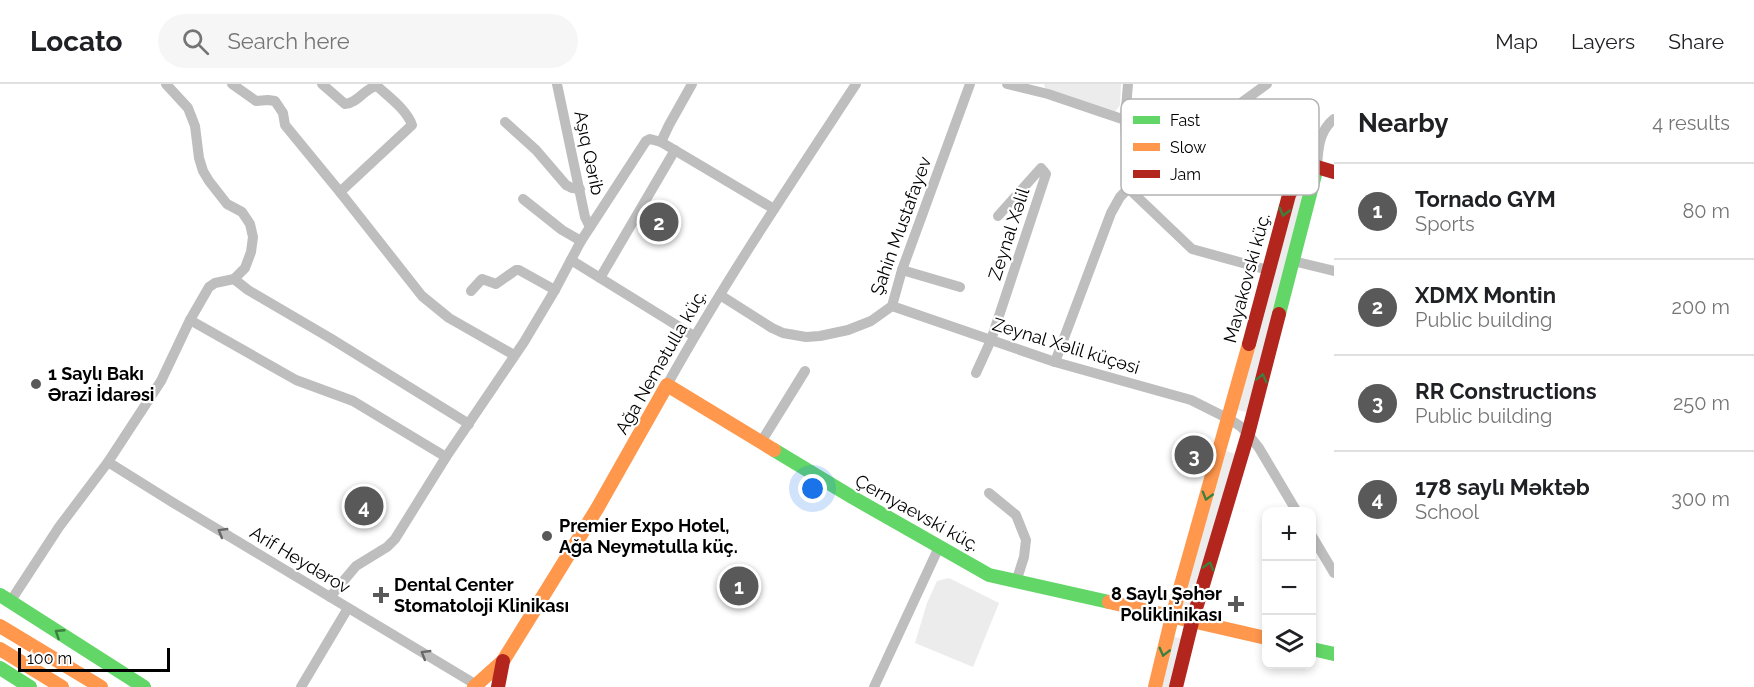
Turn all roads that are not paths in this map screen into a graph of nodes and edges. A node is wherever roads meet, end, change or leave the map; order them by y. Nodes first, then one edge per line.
1 (166, 84) edge
2 (232, 84) edge
3 (322, 84) edge
4 (557, 84) edge
5 (692, 84) edge
6 (856, 84) edge
7 (970, 84) edge
8 (1007, 84) edge
9 (1128, 84) edge
10 (1267, 84) edge
11 (1031, 86) edge
12 (1127, 99) edge
13 (1246, 99) edge
14 (1121, 119) edge
15 (1334, 119) edge
16 (505, 122) dead end
17 (661, 142) junction
18 (1319, 143) edge
19 (675, 150) junction
20 (1319, 168) edge
21 (1334, 172) edge
22 (580, 189) junction
23 (340, 192) junction
24 (1122, 195) edge
25 (1135, 195) edge
26 (1289, 195) edge
27 (1310, 195) edge
28 (523, 199) dead end
29 (774, 209) junction
30 (999, 216) dead end
31 (591, 227) junction
32 (581, 241) junction
33 (571, 260) junction
34 (1293, 261) junction
35 (902, 270) junction
36 (1268, 270) junction
37 (1334, 271) edge
38 (600, 278) junction
39 (234, 279) junction
40 (960, 287) dead end
41 (555, 290) junction
42 (471, 291) dead end
43 (720, 295) junction
44 (892, 306) junction
45 (190, 320) junction
46 (694, 336) junction
47 (992, 340) junction
48 (514, 355) junction
49 (1055, 362) junction
50 (805, 371) dead end
51 (976, 373) dead end
52 (667, 385) junction
53 (1228, 419) junction
54 (469, 424) junction
55 (1248, 434) junction
56 (761, 442) junction
57 (446, 457) junction
58 (108, 462) junction
59 (989, 493) dead end
60 (1294, 507) edge
61 (1316, 544) edge
62 (939, 546) junction
63 (1334, 573) edge
64 (1016, 582) junction
65 (330, 597) junction
66 (5, 599) edge
67 (348, 608) junction
68 (1172, 617) junction
69 (1192, 622) junction
70 (0, 626) edge
71 (1262, 637) edge
72 (0, 649) edge
73 (1316, 650) edge
74 (1334, 654) edge
75 (503, 662) junction
76 (0, 668) edge
77 (479, 686) edge
78 (30, 687) edge
79 (62, 687) edge
80 (101, 687) edge
81 (144, 687) edge
82 (301, 687) edge
83 (498, 687) edge
84 (874, 687) edge
85 (1155, 687) edge
86 (1176, 687) edge

1 - 39 street
2 - 23 street
3 - 23 street
4 - 22 street, Aşıq Qərib
5 - 17 street
6 - 29 street, Ağa Nemətulla küç.
7 - 35 street, Şahin Mustafayev
8 - 11 street
9 - 12 street
10 - 13 street
11 - 14 street
15 - 18 street
16 - 22 street
17 - 19 street
17 - 31 street
19 - 29 street
19 - 38 street
20 - 21 main road
22 - 31 street, Aşıq Qərib
23 - 48 street
24 - 49 street
25 - 36 street
26 -> 36 main road, Mayakovski küç.
27 - 34 main road
28 - 32 street
29 - 43 street, Ağa Nemətulla küç.
30 - 47 street, Zeynal Xəlil
31 - 32 street
32 - 33 street
33 - 38 street
33 - 41 street
34 - 37 street
55 -> 34 main road
35 - 40 street
35 - 44 street, Şahin Mustafayev
36 - 53 main road, Mayakovski küç.
38 - 46 street
39 - 45 street
39 - 54 street
41 - 42 street
41 - 48 street
43 - 44 street, Şahin Mustafayev
43 - 46 street, Ağa Nemətulla küç.
44 - 47 street, Zeynal Xəlil küçəsi
45 - 57 street
45 - 58 street
46 - 52 street, Ağa Nemətulla küç.
47 - 49 street, Zeynal Xəlil küçəsi
47 - 51 street, Zeynal Xəlil
48 - 54 street
49 - 53 street, Zeynal Xəlil küçəsi
50 - 56 street
52 - 56 main road, Çernyaevski küç.
52 - 75 main road, Ağa Nemətulla küç.
53 - 55 street, Zeynal Xəlil küçəsi
53 -> 68 main road, Mayakovski küç.
54 - 57 street
55 - 60 street, Zeynal Xəlil küçəsi
69 -> 55 main road
56 - 62 main road, Çernyaevski küç.
57 - 65 street
65 -> 58 street, Arif Heydərov
58 - 66 street
59 - 64 street
61 - 63 street
62 - 64 main road, Çernyaevski küç.
62 - 84 street
64 - 68 main road, Çernyaevski küç.
65 - 67 street, Arif Heydərov
81 -> 66 main road
77 -> 67 street, Arif Heydərov
67 - 82 street
68 - 69 main road, Çernyaevski küç.
68 -> 85 main road, Mayakovski küç.
69 - 71 main road, Çernyaevski küç.
69 - 86 main road
70 - 80 main road
72 - 79 main road
73 - 74 main road
75 - 77 main road
75 - 83 main road, Ağa Nemətulla küç.
76 - 78 main road

